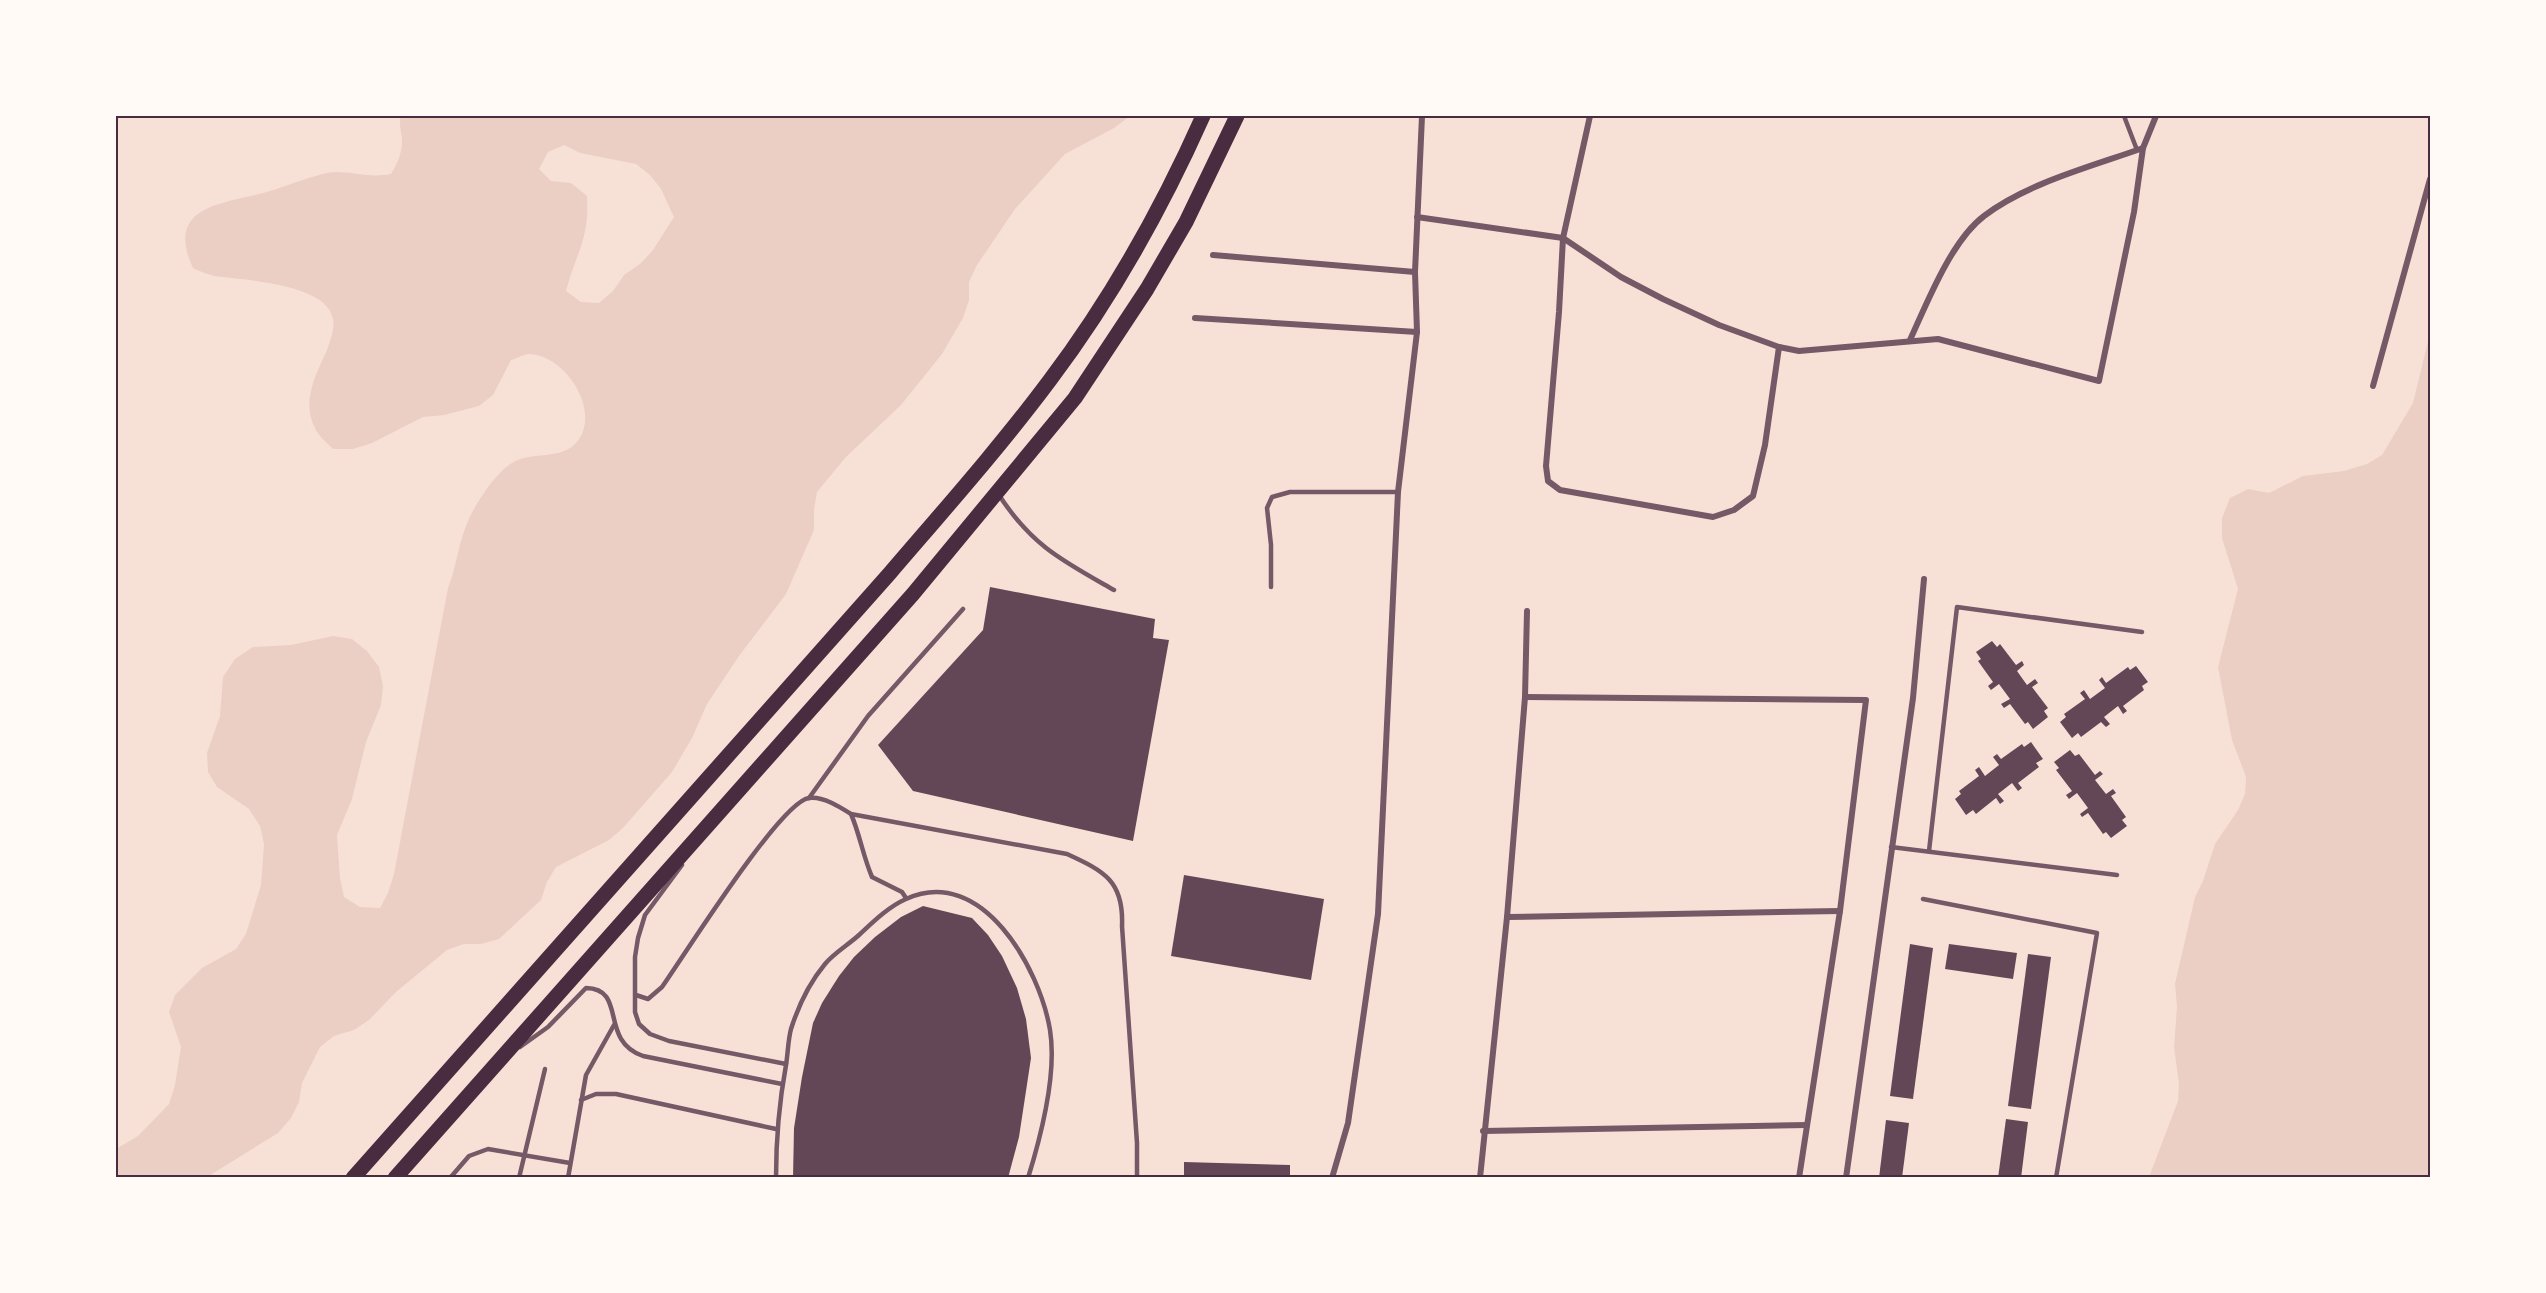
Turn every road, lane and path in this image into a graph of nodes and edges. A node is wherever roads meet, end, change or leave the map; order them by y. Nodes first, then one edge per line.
1 (1203, 116) edge
2 (1237, 116) edge
3 (1422, 116) edge
4 (1590, 116) edge
5 (2124, 116) edge
6 (2156, 116) edge
7 (2140, 149) junction
8 (2430, 179) edge
9 (1417, 217) junction
10 (1563, 238) junction
11 (1213, 255) dead end
12 (1414, 272) junction
13 (1196, 318) dead end
14 (1417, 332) junction
15 (1910, 340) junction
16 (1779, 346) junction
17 (2373, 386) dead end
18 (1398, 492) junction
19 (998, 493) junction
20 (1924, 579) dead end
21 (1270, 587) dead end
22 (1113, 590) dead end
23 (963, 609) dead end
24 (1527, 611) dead end
25 (2142, 632) dead end
26 (1525, 697) junction
27 (760, 766) junction
28 (809, 798) junction
29 (851, 814) junction
30 (1892, 847) junction
31 (1929, 851) junction
32 (2118, 875) dead end
33 (906, 898) junction
34 (1923, 899) dead end
35 (1840, 910) junction
36 (1507, 917) junction
37 (636, 995) junction
38 (614, 1025) junction
39 (495, 1064) junction
40 (786, 1064) junction
41 (545, 1069) dead end
42 (782, 1084) junction
43 (581, 1100) junction
44 (1807, 1125) junction
45 (776, 1129) junction
46 (1483, 1131) junction
47 (523, 1155) junction
48 (570, 1163) junction
49 (353, 1178) edge
50 (395, 1178) edge
51 (450, 1178) edge
52 (519, 1178) edge
53 (568, 1178) edge
54 (776, 1178) edge
55 (1028, 1178) edge
56 (1137, 1178) edge
57 (1332, 1178) edge
58 (1479, 1178) edge
59 (1799, 1178) edge
60 (1846, 1178) edge
61 (2055, 1178) edge

1 - 49 main road
2 - 19 main road
3 - 9 street
4 - 10 street
5 - 7 lane
6 - 7 street
7 - 15 street
7 - 15 street
8 - 17 street
9 - 10 street
9 - 12 street
10 - 16 street
10 - 16 street
11 - 12 street
12 - 14 street
13 - 14 street
14 - 18 street
15 - 16 street
18 - 21 lane
18 - 57 street
19 - 22 lane
19 - 27 main road
20 - 30 street
23 - 28 lane
24 - 26 street
25 - 31 lane
26 - 35 street
26 - 36 street
27 - 37 lane
27 - 39 main road
28 - 29 lane
28 - 37 lane
29 - 33 lane
29 - 56 lane
30 - 31 lane
30 - 60 street
31 - 32 lane
33 - 40 lane
33 - 55 lane
34 - 61 lane
35 - 36 street
35 - 44 street
36 - 46 street
37 - 40 lane
38 - 39 lane
38 - 42 lane
38 - 43 lane
39 - 50 main road
40 - 42 lane
41 - 47 lane
42 - 45 lane
43 - 45 lane
43 - 48 lane
44 - 46 street
44 - 59 street
45 - 54 lane
46 - 58 street
47 - 48 lane
47 - 51 lane
47 - 52 lane
48 - 53 lane

